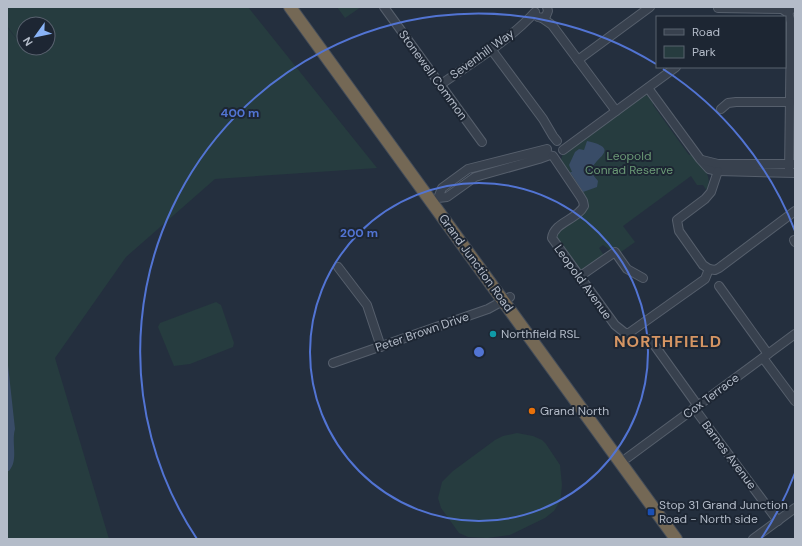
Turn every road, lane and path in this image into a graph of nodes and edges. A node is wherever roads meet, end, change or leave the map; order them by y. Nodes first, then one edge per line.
1 (290, 7) edge
2 (300, 7) edge
3 (384, 7) edge
4 (650, 7) edge
5 (718, 7) edge
6 (791, 10) edge
7 (541, 11) edge
8 (491, 49) junction
9 (578, 60) junction
10 (675, 68) edge
11 (440, 85) junction
12 (648, 88) junction
13 (790, 102) junction
14 (721, 109) dead end
15 (616, 111) junction
16 (482, 142) dead end
17 (555, 149) junction
18 (700, 159) junction
19 (792, 168) edge
20 (718, 171) junction
21 (435, 200) junction
22 (795, 211) edge
23 (338, 267) dead end
24 (709, 269) junction
25 (579, 277) junction
26 (642, 278) dead end
27 (718, 286) dead end
28 (506, 299) junction
29 (795, 334) edge
30 (650, 339) dead end
31 (381, 347) junction
32 (765, 356) junction
33 (333, 363) dead end
34 (795, 401) edge
35 (696, 407) junction
36 (624, 461) junction
37 (795, 508) edge
38 (778, 521) junction
39 (676, 539) edge
40 (685, 539) edge
41 (753, 539) edge

1 - 21 highway, Grand Junction Road
2 - 21 highway, Grand Junction Road
3 - 11 street, Stonewell Common
4 - 9 street
5 - 6 street
6 - 13 street
7 - 8 street, Sevenhill Way
7 - 9 street
8 - 11 street, Sevenhill Way
8 - 17 street, Leopold Avenue
9 - 15 street
10 - 12 street
11 - 16 street, Stonewell Common
12 - 15 street
12 - 18 street
13 - 14 street
13 - 19 street
15 - 17 street
17 - 21 street
17 - 25 street, Leopold Avenue
18 - 19 street
18 - 20 street
19 - 20 street
20 - 24 street
21 - 28 highway, Grand Junction Road
22 - 24 street
23 - 31 street
24 - 25 street, Leopold Avenue
25 - 26 street
27 - 32 street
28 - 31 street, Peter Brown Drive
28 - 36 highway, Grand Junction Road
29 - 32 street, Cox Terrace
30 - 35 street, Barnes Avenue
31 - 33 street, Peter Brown Drive
32 - 34 street
32 - 35 street, Cox Terrace
35 - 36 street, Cox Terrace
35 - 38 street, Barnes Avenue
36 - 39 highway, Grand Junction Road
36 - 40 highway, Grand Junction Road
37 - 38 street
38 - 41 street

